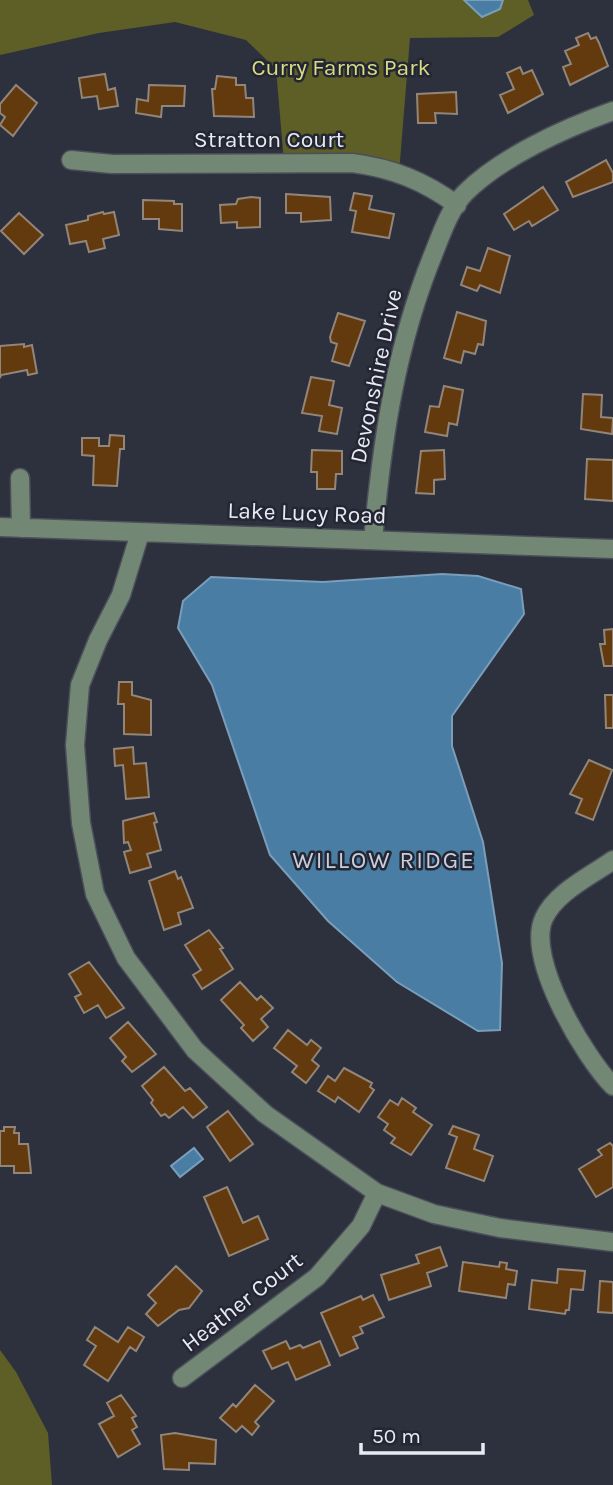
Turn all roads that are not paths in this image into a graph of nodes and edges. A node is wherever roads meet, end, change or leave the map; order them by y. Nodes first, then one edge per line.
1 (613, 111) edge
2 (71, 160) dead end
3 (457, 205) junction
4 (20, 478) dead end
5 (0, 527) edge
6 (21, 528) junction
7 (140, 533) junction
8 (373, 540) junction
9 (613, 549) edge
10 (613, 860) edge
11 (613, 1086) edge
12 (377, 1193) junction
13 (613, 1242) edge
14 (182, 1378) dead end

1 - 3 street, Devonshire Drive
2 - 3 street, Stratton Court
3 - 8 street, Devonshire Drive
4 - 6 street
5 - 6 street, Lake Lucy Road
6 - 7 street, Lake Lucy Road
7 - 8 street, Lake Lucy Road
7 - 12 street
8 - 9 street, Lake Lucy Road
10 - 11 street
12 - 13 street
12 - 14 street, Heather Court

